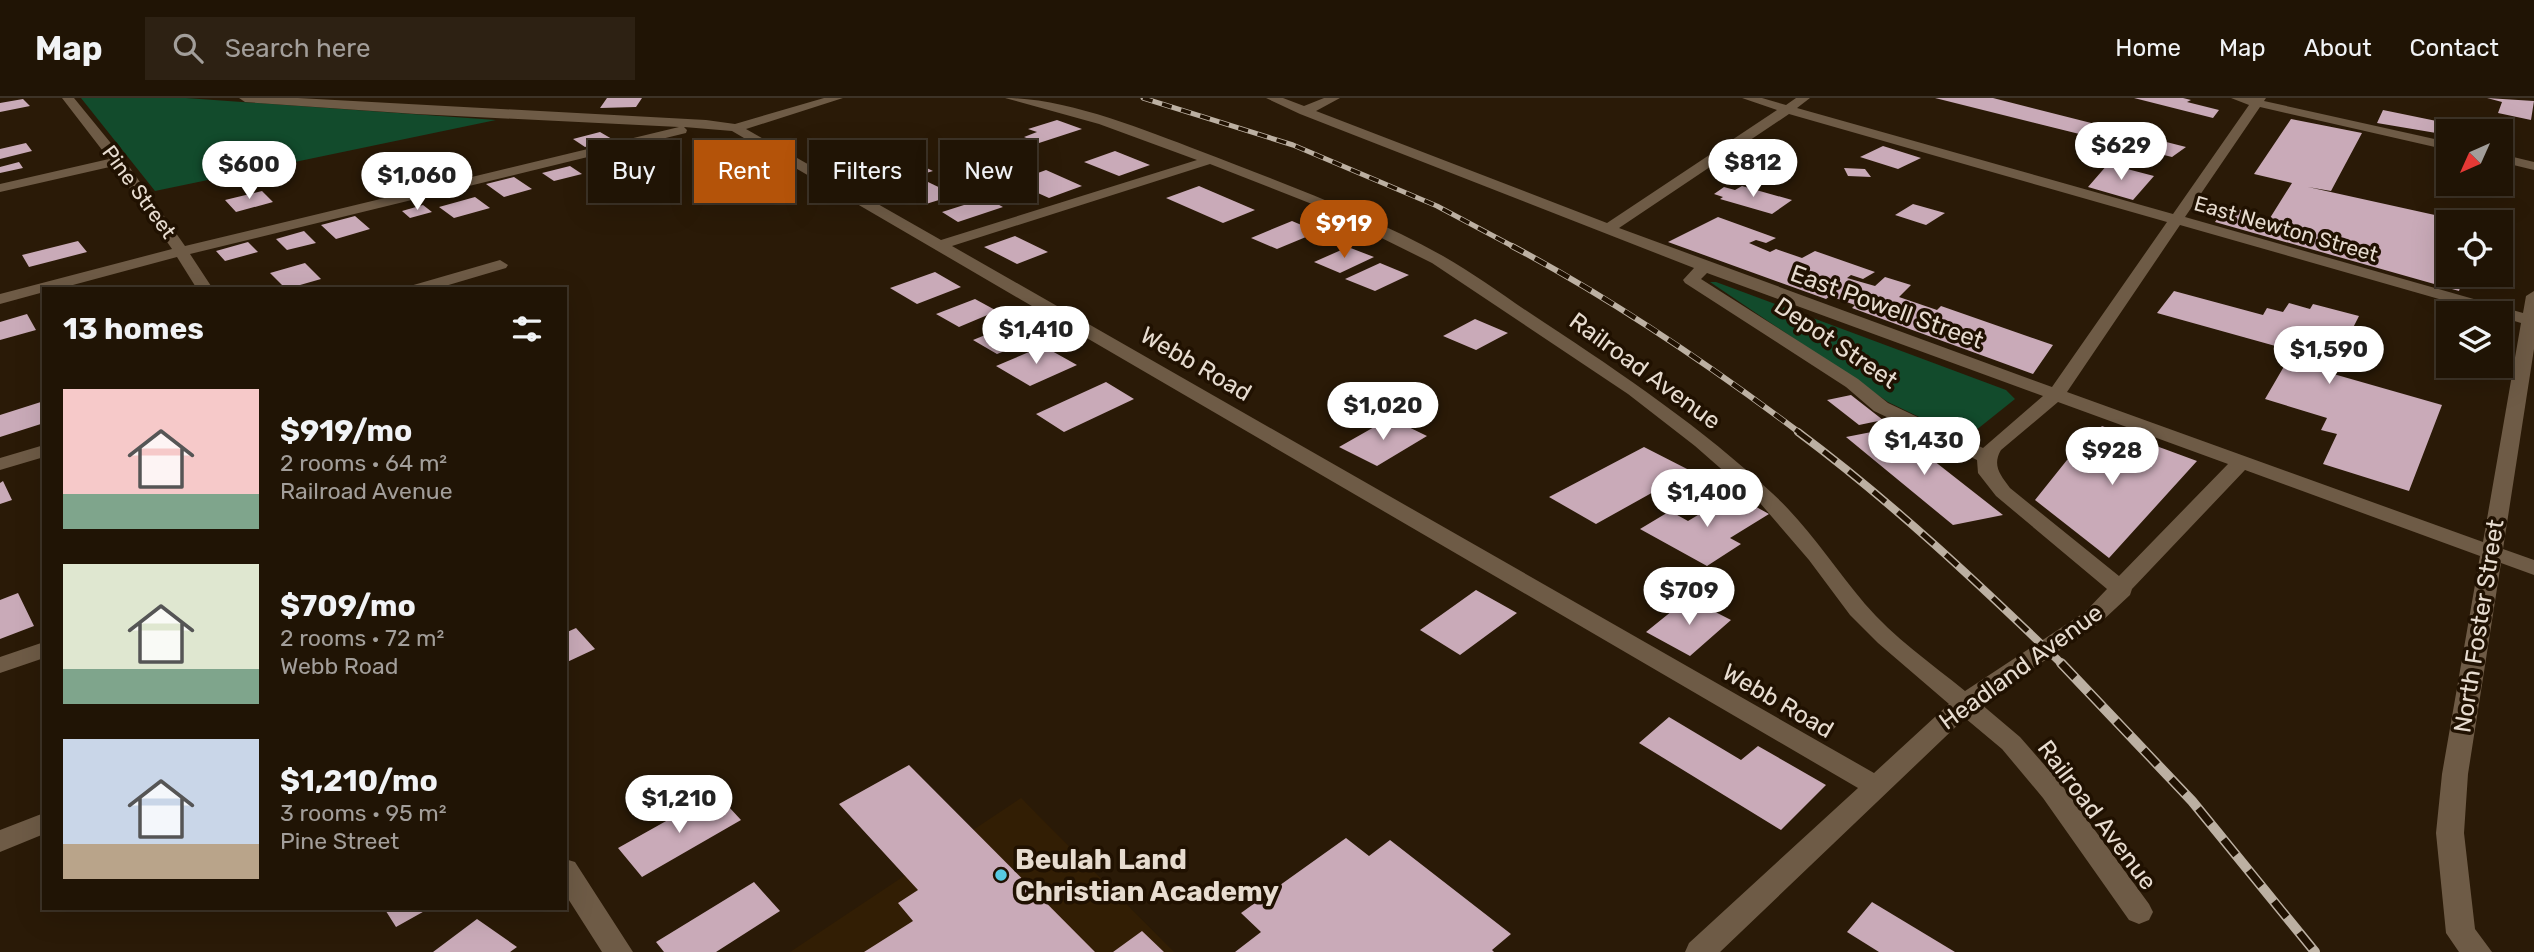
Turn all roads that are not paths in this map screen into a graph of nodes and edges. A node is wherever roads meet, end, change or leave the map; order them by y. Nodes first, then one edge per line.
1 (68, 98) edge
2 (257, 98) edge
3 (837, 98) edge
4 (1011, 98) edge
5 (1272, 98) edge
6 (1334, 98) edge
7 (1748, 98) edge
8 (1804, 98) edge
9 (2237, 98) edge
10 (2258, 100) edge
11 (1786, 109) junction
12 (1304, 111) junction
13 (706, 124) junction
14 (735, 128) junction
15 (2436, 143) edge
16 (1213, 159) junction
17 (118, 161) junction
18 (2513, 161) edge
19 (2534, 166) edge
20 (0, 188) edge
21 (2178, 220) junction
22 (1607, 230) junction
23 (941, 245) junction
24 (182, 251) junction
25 (500, 265) dead end
26 (1705, 267) junction
27 (46, 287) edge
28 (204, 287) edge
29 (423, 287) edge
30 (42, 288) edge
31 (2534, 296) edge
32 (0, 299) edge
33 (2532, 321) edge
34 (2056, 394) junction
35 (42, 452) edge
36 (1987, 457) junction
37 (2242, 461) junction
38 (0, 464) edge
39 (2490, 552) junction
40 (2534, 568) edge
41 (2122, 590) junction
42 (42, 651) edge
43 (0, 665) edge
44 (1964, 704) junction
45 (1875, 785) junction
46 (42, 824) edge
47 (0, 841) edge
48 (567, 873) edge
49 (2139, 912) dead end
50 (618, 952) edge
51 (1700, 952) edge
52 (2477, 952) edge

1 - 17 street, Pine Street
2 - 13 street, Webb Road
3 - 14 street
4 - 16 street, Railroad Avenue
5 - 12 street, East Powell Street
6 - 12 street
7 - 11 street, East Newton Street
8 - 11 street
9 - 10 street
10 - 15 street
10 - 21 street
11 - 21 street, East Newton Street
11 - 22 street
12 - 22 street, East Powell Street
13 - 14 street, Webb Road
13 - 24 street
14 - 23 street, Webb Road
16 - 23 street
16 - 44 street, Railroad Avenue
17 - 20 street
17 - 24 street, Pine Street
18 - 19 street
21 - 33 street, East Newton Street
21 - 34 street
22 - 26 street, East Powell Street
23 - 45 street, Webb Road
24 - 27 street
24 - 28 street, Pine Street
25 - 29 street
26 - 34 street, East Powell Street
26 - 36 street, Depot Street
30 - 32 street
31 - 33 street, North Foster Street
33 - 39 street, North Foster Street
34 - 36 street
34 - 37 street, East Powell Street
35 - 38 street
36 - 41 street
37 - 39 street, East Powell Street
37 - 41 street, Headland Avenue
39 - 40 street, East Powell Street
39 - 52 street, North Foster Street
41 - 44 street, Headland Avenue
42 - 43 street
44 - 45 street, Headland Avenue
44 - 49 street, Railroad Avenue
45 - 51 street, Headland Avenue
46 - 47 street
48 - 50 street

